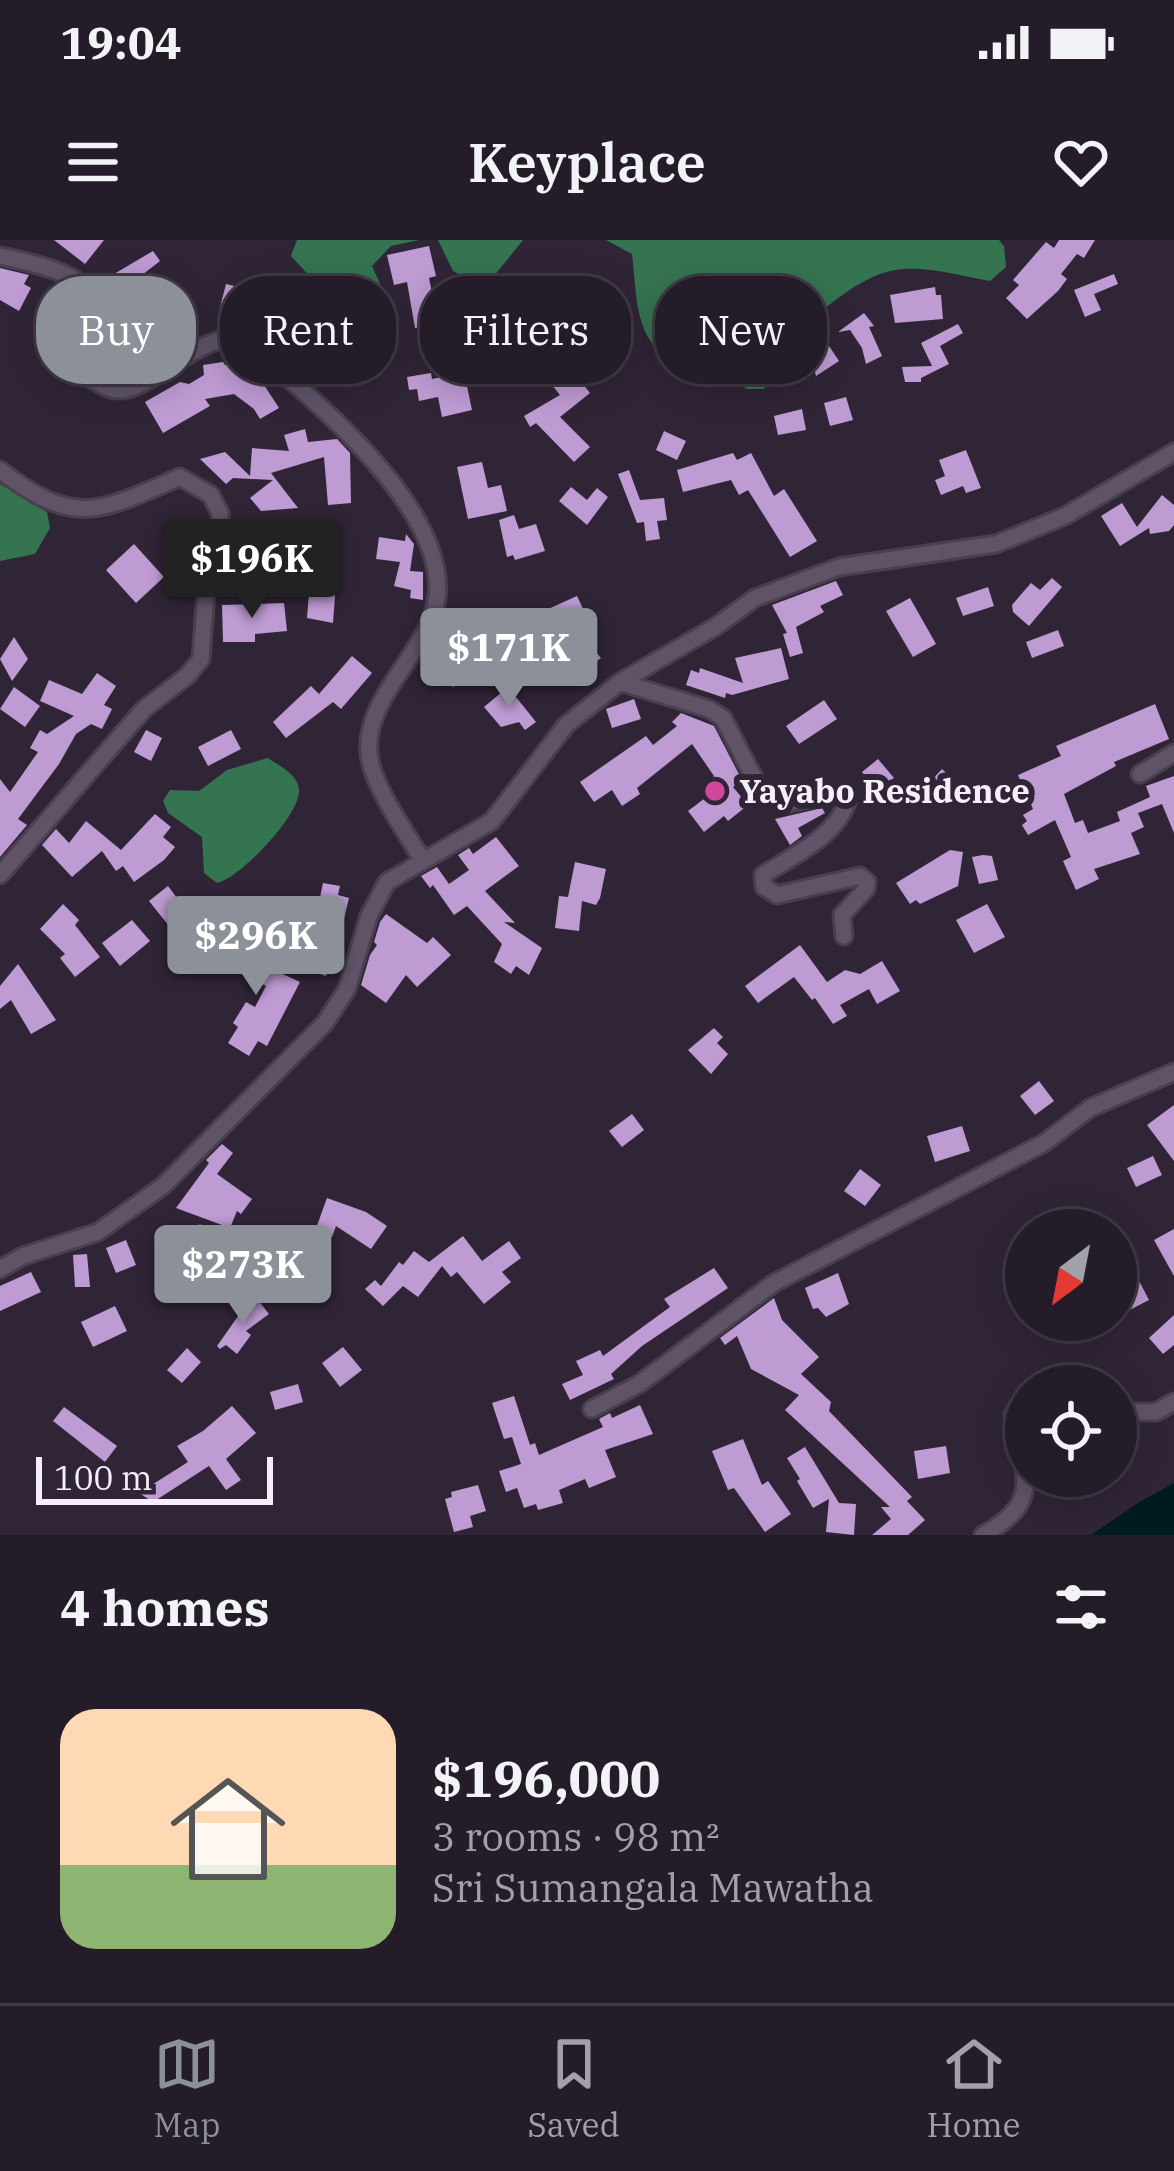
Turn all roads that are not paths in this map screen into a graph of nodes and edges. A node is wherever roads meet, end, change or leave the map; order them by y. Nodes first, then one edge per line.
1 (0, 256) edge
2 (1174, 452) edge
3 (0, 470) edge
4 (620, 682) junction
5 (1174, 753) edge
6 (1140, 774) dead end
7 (422, 859) junction
8 (0, 875) edge
9 (844, 936) dead end
10 (1174, 1072) edge
11 (0, 1269) edge
12 (1174, 1402) edge
13 (592, 1409) dead end
14 (1137, 1412) edge
15 (1023, 1497) edge
16 (983, 1535) edge

1 - 7 street
2 - 4 street
3 - 8 street
4 - 7 street
4 - 9 street
5 - 6 street
7 - 11 street
10 - 13 street
12 - 14 street
15 - 16 street

